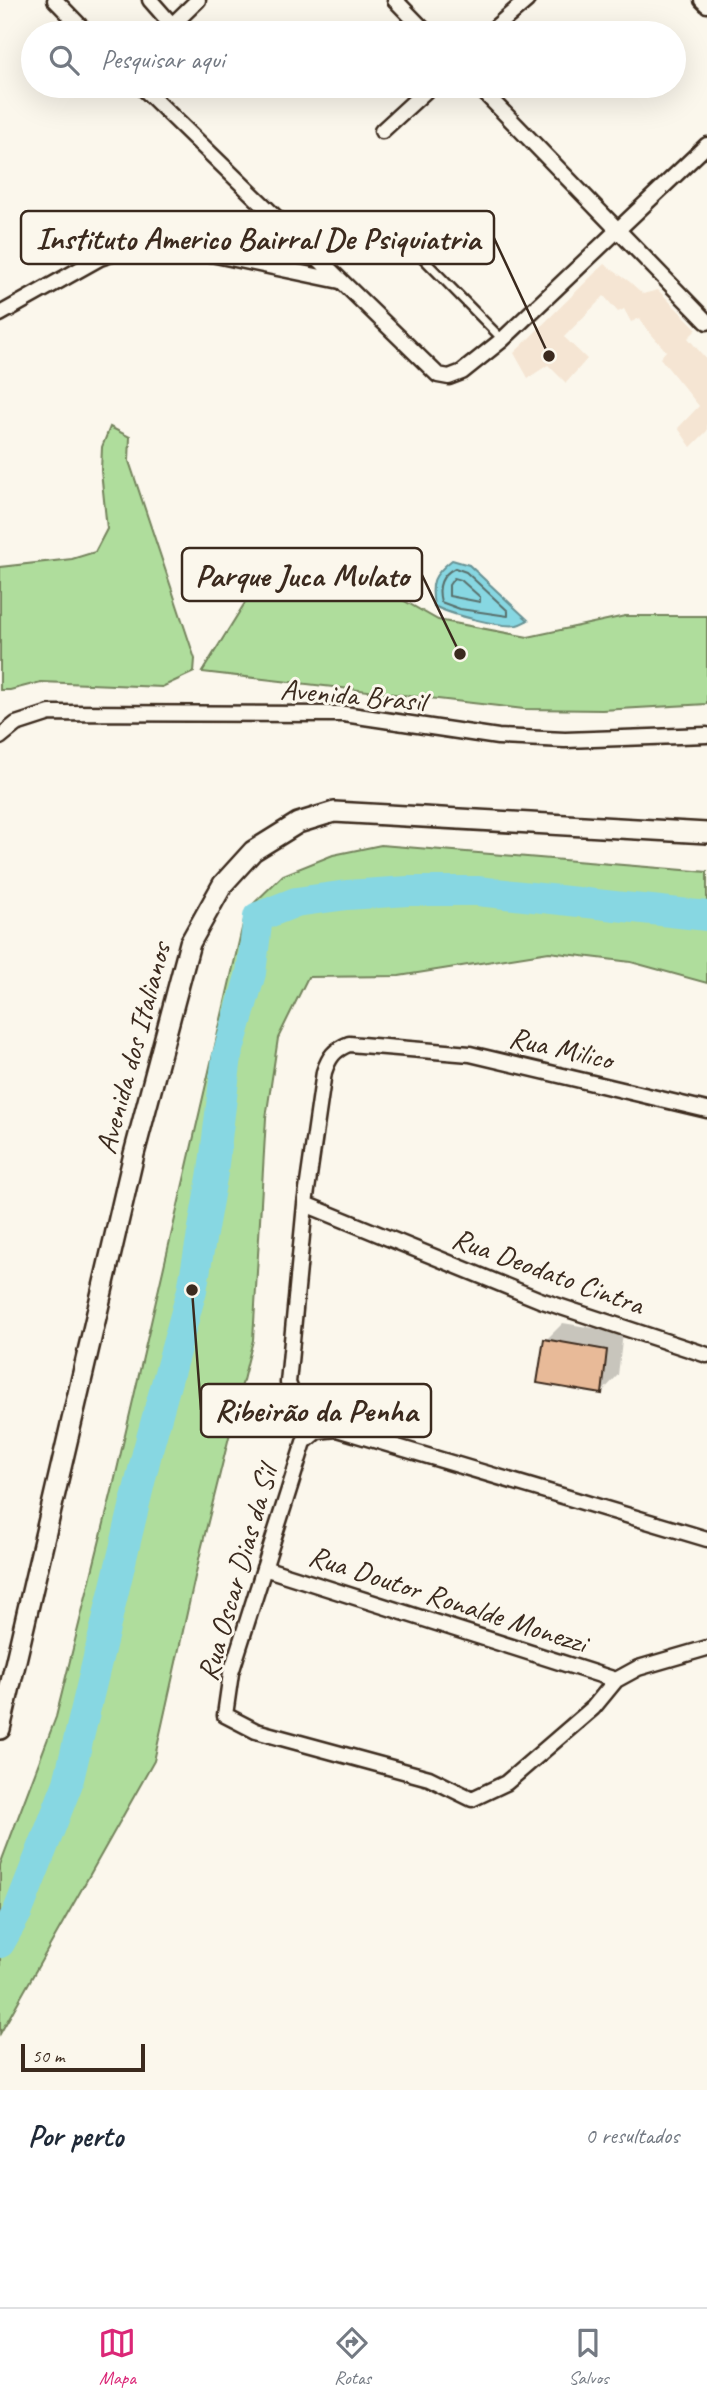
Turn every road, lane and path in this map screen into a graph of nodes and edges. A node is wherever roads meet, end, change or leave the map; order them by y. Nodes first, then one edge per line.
1 (55, 0) edge
2 (150, 0) edge
3 (198, 0) edge
4 (395, 0) edge
5 (527, 0) edge
6 (702, 0) edge
7 (707, 5) edge
8 (76, 21) edge
9 (163, 21) edge
10 (176, 21) edge
11 (415, 21) edge
12 (503, 21) edge
13 (153, 98) edge
14 (418, 98) edge
15 (490, 98) edge
16 (382, 131) dead end
17 (707, 145) edge
18 (393, 228) dead end
19 (619, 230) junction
20 (341, 281) junction
21 (0, 314) edge
22 (707, 322) edge
23 (502, 340) junction
24 (707, 736) edge
25 (0, 737) edge
26 (707, 833) edge
27 (707, 1110) edge
28 (305, 1204) junction
29 (707, 1355) edge
30 (317, 1431) junction
31 (707, 1539) edge
32 (264, 1568) junction
33 (707, 1648) edge
34 (7, 1674) edge
35 (616, 1680) junction
36 (0, 1729) edge

1 - 8 street
2 - 9 street
3 - 10 street
4 - 11 street
5 - 12 street
6 - 7 street
13 - 20 street
14 - 16 street
15 - 19 street
17 - 19 street
18 - 23 lane
19 - 22 street
19 - 23 street
20 - 21 street
20 - 23 street
24 - 25 street, Avenida Brasil
26 - 34 main road, Avenida dos Italianos
27 - 28 street, Rua Milico
28 - 29 street, Rua Deodato Cintra
28 - 30 street, Rua Milico
30 - 31 street
30 - 32 street, Rua Oscar Dias da Sil
32 - 35 street, Rua Doutor Ronalde Monezzi
32 - 35 street, Rua Oscar Dias da Sil
33 - 35 street
34 - 36 main road, Avenida dos Italianos

